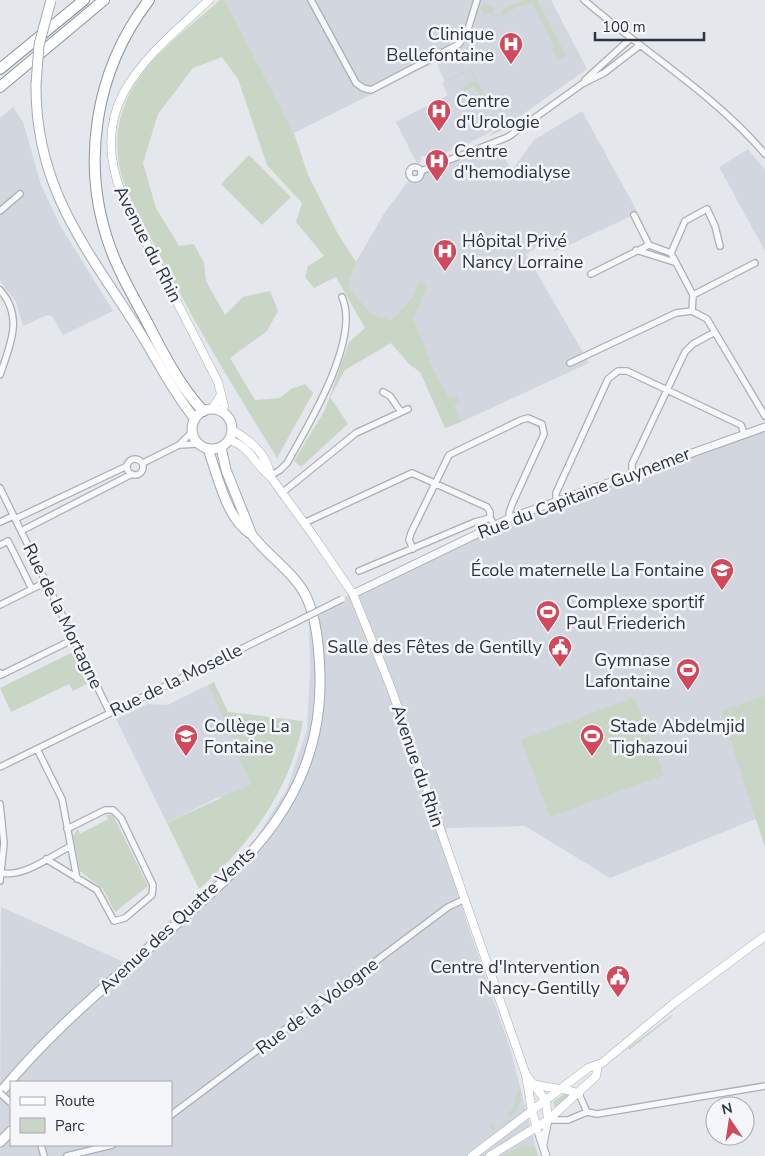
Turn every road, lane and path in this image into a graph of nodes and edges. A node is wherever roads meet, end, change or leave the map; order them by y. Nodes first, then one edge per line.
1 (51, 0) edge
2 (84, 0) edge
3 (104, 0) edge
4 (149, 0) edge
5 (209, 0) edge
6 (311, 0) edge
7 (477, 0) edge
8 (584, 0) edge
9 (630, 39) junction
10 (639, 46) junction
11 (0, 69) edge
12 (582, 84) junction
13 (0, 87) edge
14 (765, 154) edge
15 (421, 171) dead end
16 (20, 194) dead end
17 (0, 210) edge
18 (634, 215) dead end
19 (649, 245) junction
20 (720, 246) dead end
21 (636, 250) junction
22 (671, 253) junction
23 (674, 262) junction
24 (755, 263) dead end
25 (591, 274) dead end
26 (0, 290) edge
27 (693, 295) junction
28 (342, 296) dead end
29 (692, 311) junction
30 (715, 332) junction
31 (570, 363) dead end
32 (0, 375) edge
33 (667, 390) junction
34 (383, 392) dead end
35 (221, 395) junction
36 (408, 409) dead end
37 (222, 412) junction
38 (401, 412) junction
39 (203, 413) junction
40 (765, 416) edge
41 (765, 426) edge
42 (232, 430) junction
43 (192, 432) junction
44 (744, 433) junction
45 (229, 440) junction
46 (198, 444) junction
47 (179, 445) junction
48 (221, 448) junction
49 (208, 449) junction
50 (143, 463) junction
51 (127, 466) junction
52 (132, 474) junction
53 (632, 474) junction
54 (270, 476) junction
55 (435, 482) junction
56 (0, 488) edge
57 (282, 493) junction
58 (556, 501) junction
59 (14, 517) junction
60 (490, 518) junction
61 (510, 518) junction
62 (0, 522) edge
63 (304, 523) junction
64 (494, 526) junction
65 (21, 531) junction
66 (252, 535) junction
67 (0, 545) edge
68 (413, 549) junction
69 (359, 571) dead end
70 (46, 582) junction
71 (32, 589) junction
72 (353, 594) junction
73 (0, 605) edge
74 (74, 639) junction
75 (0, 673) edge
76 (110, 713) junction
77 (37, 749) junction
78 (0, 767) edge
79 (0, 804) edge
80 (67, 829) junction
81 (71, 846) junction
82 (46, 859) junction
83 (2, 873) junction
84 (77, 878) junction
85 (0, 880) edge
86 (465, 900) junction
87 (765, 936) edge
88 (598, 1065) junction
89 (526, 1076) junction
90 (11, 1081) edge
91 (10, 1082) edge
92 (534, 1084) junction
93 (765, 1086) edge
94 (560, 1090) junction
95 (0, 1093) edge
96 (579, 1094) junction
97 (546, 1101) junction
98 (10, 1102) edge
99 (532, 1111) junction
100 (587, 1112) junction
101 (172, 1114) edge
102 (548, 1120) junction
103 (538, 1128) junction
104 (10, 1133) edge
105 (0, 1142) edge
106 (543, 1144) junction
107 (108, 1146) edge
108 (67, 1156) edge
109 (472, 1156) edge
110 (490, 1156) edge
111 (546, 1156) edge

1 - 39 main road, bridge
2 - 11 highway
3 - 13 highway
4 - 39 highway
5 - 35 main road, Avenue du Rhin
6 - 7 street
8 - 9 street
9 - 10 street
9 - 12 street
10 - 12 street
10 - 14 street
12 - 15 street
16 - 17 street
18 - 19 street
19 - 21 street
19 - 22 street
20 - 22 street
21 - 23 street
21 - 25 street
22 - 23 street
23 - 27 street
24 - 27 street
26 - 32 street
27 - 29 street
28 - 54 street
29 - 30 street
29 - 31 street
30 - 33 street
30 - 40 street
33 - 44 street
33 - 53 street
33 - 58 street
34 - 38 street
35 - 37 main road, Avenue du Rhin
35 - 39 main road
36 - 38 street
37 - 39 main road
37 - 42 main road
38 - 57 street
39 - 43 main road
41 - 44 street, Rue du Capitaine Guynemer
42 - 45 main road
42 - 54 main road, Avenue du Rhin
43 - 46 main road
43 - 47 street
44 - 53 street, Rue du Capitaine Guynemer
45 - 48 main road
45 - 54 main road, Avenue du Rhin
46 - 47 street
46 - 49 main road
47 - 50 street
48 - 49 main road
48 - 66 main road, Avenue des Quatre Vents
49 - 66 main road, Avenue des Quatre Vents
50 - 51 street
50 - 52 street
51 - 52 street
51 - 59 street
52 - 65 street
53 - 58 street, Rue du Capitaine Guynemer
54 - 57 main road, Avenue du Rhin
55 - 60 street
55 - 61 street
55 - 63 street
55 - 68 street
56 - 59 street, Rue de la Mortagne
57 - 63 main road, Avenue du Rhin
58 - 61 street, Rue du Capitaine Guynemer
59 - 62 street
59 - 65 street, Rue de la Mortagne
60 - 64 street
60 - 68 street
61 - 64 street, Rue du Capitaine Guynemer
63 - 72 main road, Avenue du Rhin
64 - 72 street, Rue du Capitaine Guynemer
65 - 70 street, Rue de la Mortagne
66 - 90 main road, Avenue des Quatre Vents
67 - 71 street
68 - 69 street
70 - 71 street
70 - 74 street, Rue de la Mortagne
71 - 73 street
72 - 76 street, Rue de la Moselle, bridge
72 - 86 main road, Avenue du Rhin
74 - 75 street
74 - 76 street, Rue de la Mortagne
76 - 77 street, Rue de la Moselle
77 - 78 street, Rue de la Moselle
77 - 80 street
79 - 83 street
80 - 81 street
80 - 84 street
81 - 82 street
81 - 84 street
82 - 83 street
82 - 84 street
83 - 85 street
86 - 89 main road, Avenue du Rhin
86 - 101 street, Rue de la Vologne
87 - 88 main road
88 - 94 main road
88 - 96 main road
89 - 92 main road, Avenue du Rhin
89 - 99 main road, Avenue du Rhin
91 - 95 main road, Avenue des Quatre Vents
92 - 94 main road
92 - 97 main road, Avenue du Rhin
93 - 100 street
94 - 96 main road
94 - 97 main road
95 - 98 street, bridge
96 - 100 street
96 - 102 main road
97 - 99 main road
97 - 102 main road
99 - 103 main road, Avenue du Rhin
99 - 109 main road
100 - 102 street
102 - 103 main road
102 - 106 street
103 - 106 street
103 - 110 main road
104 - 105 main road
106 - 111 street
107 - 108 street

